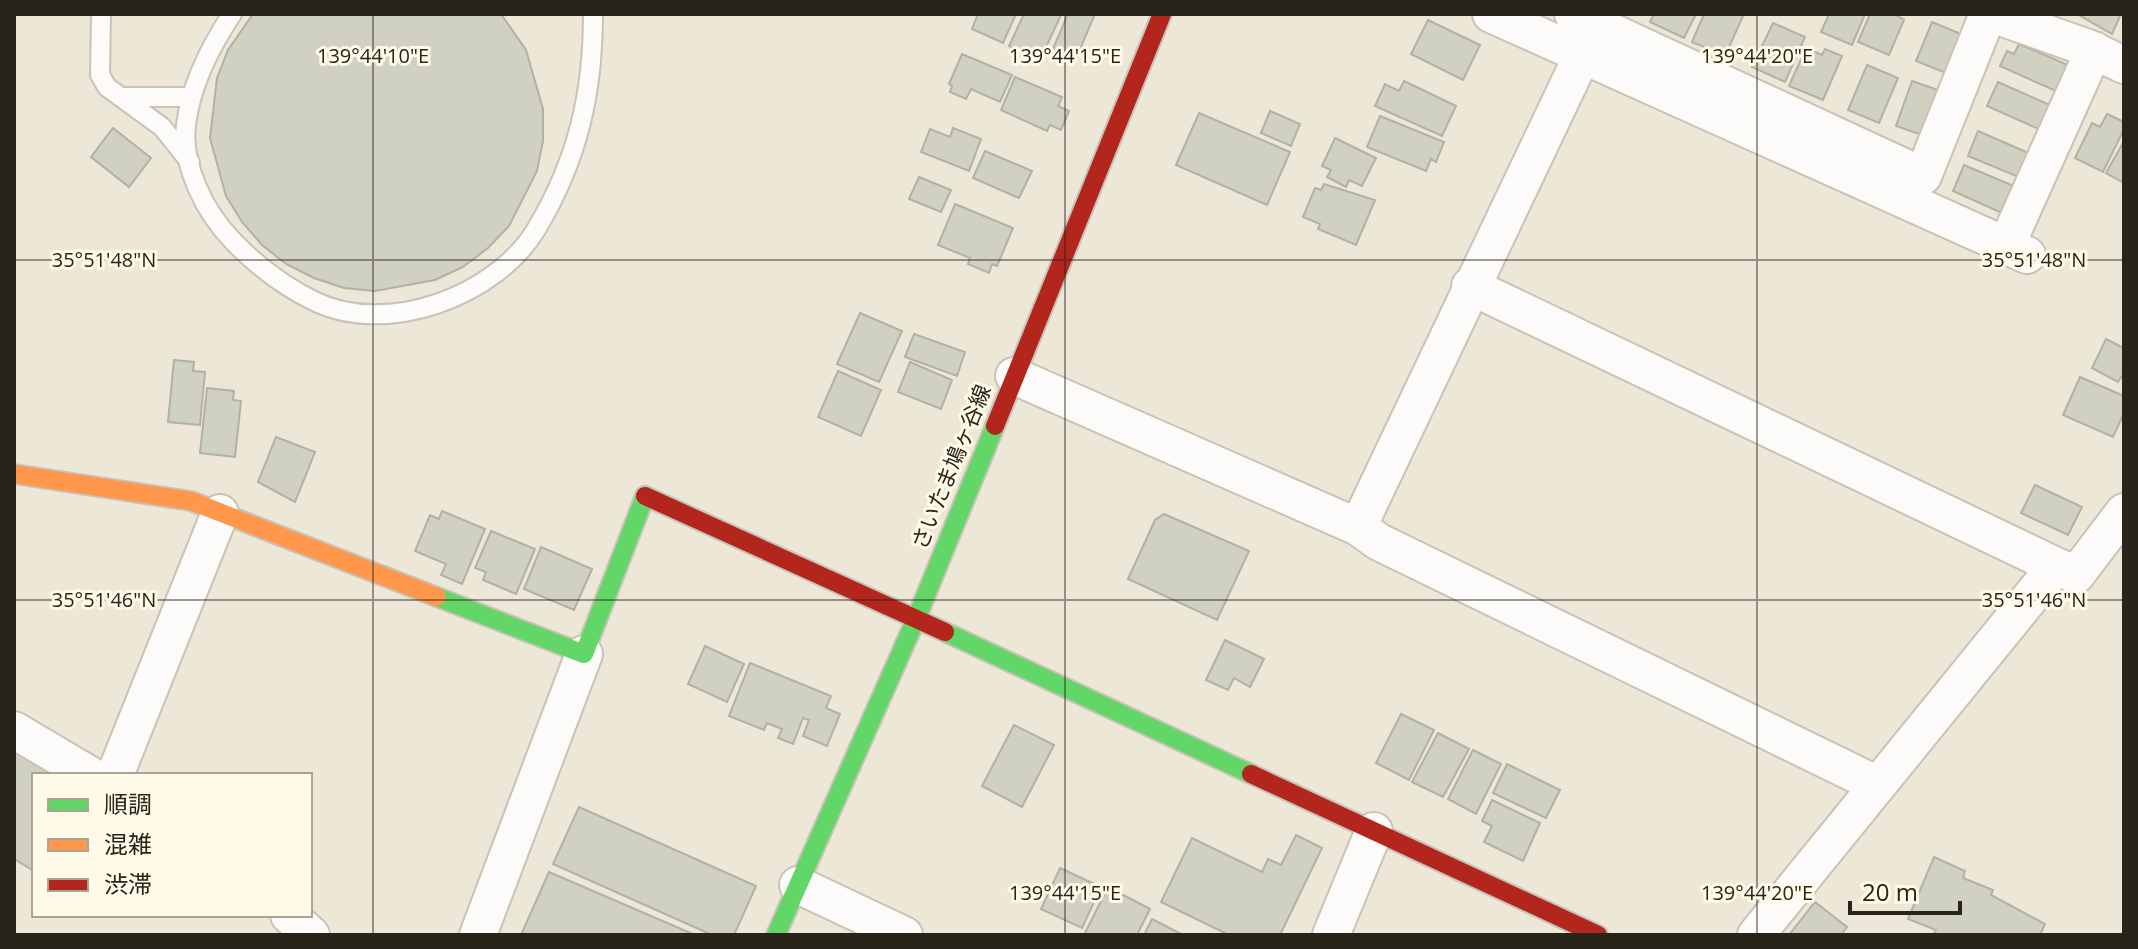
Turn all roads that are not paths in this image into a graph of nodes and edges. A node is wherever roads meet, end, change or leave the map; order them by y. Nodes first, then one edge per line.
1 (101, 14) edge
2 (232, 14) edge
3 (593, 14) edge
4 (1162, 14) edge
5 (1491, 14) edge
6 (1573, 14) edge
7 (1990, 14) edge
8 (1582, 56) junction
9 (2109, 58) edge
10 (122, 97) junction
11 (192, 97) junction
12 (190, 162) junction
13 (1470, 286) junction
14 (1014, 376) junction
15 (14, 474) edge
16 (2124, 512) edge
17 (220, 513) junction
18 (1358, 527) junction
19 (2056, 566) junction
20 (916, 619) junction
21 (584, 654) junction
22 (14, 730) edge
23 (87, 773) edge
24 (116, 773) edge
25 (1878, 785) junction
26 (1374, 831) junction
27 (798, 885) junction
28 (291, 917) edge
29 (311, 935) edge
30 (478, 935) edge
31 (776, 935) edge
32 (904, 935) edge
33 (1331, 935) edge
34 (1598, 935) edge
35 (1756, 935) edge

1 - 10 lane
2 - 11 lane
3 - 12 lane
4 - 14 street, さいたま鳩ヶ谷線
5 - 8 street
6 - 7 street
7 - 9 street
8 - 9 street
8 - 13 street
10 - 11 lane
10 - 12 lane
11 - 12 lane
13 - 18 street
13 - 19 street
14 - 18 street
14 - 20 street, さいたま鳩ヶ谷線
15 - 17 street
16 - 19 street
17 - 21 street
17 - 24 street
18 - 25 street
19 - 25 street
20 - 21 street
20 - 26 street
20 - 27 street, さいたま鳩ヶ谷線
21 - 30 street
22 - 23 street
25 - 35 street
26 - 33 street
26 - 34 street
27 - 31 street, さいたま鳩ヶ谷線
27 - 32 street
28 - 29 street

